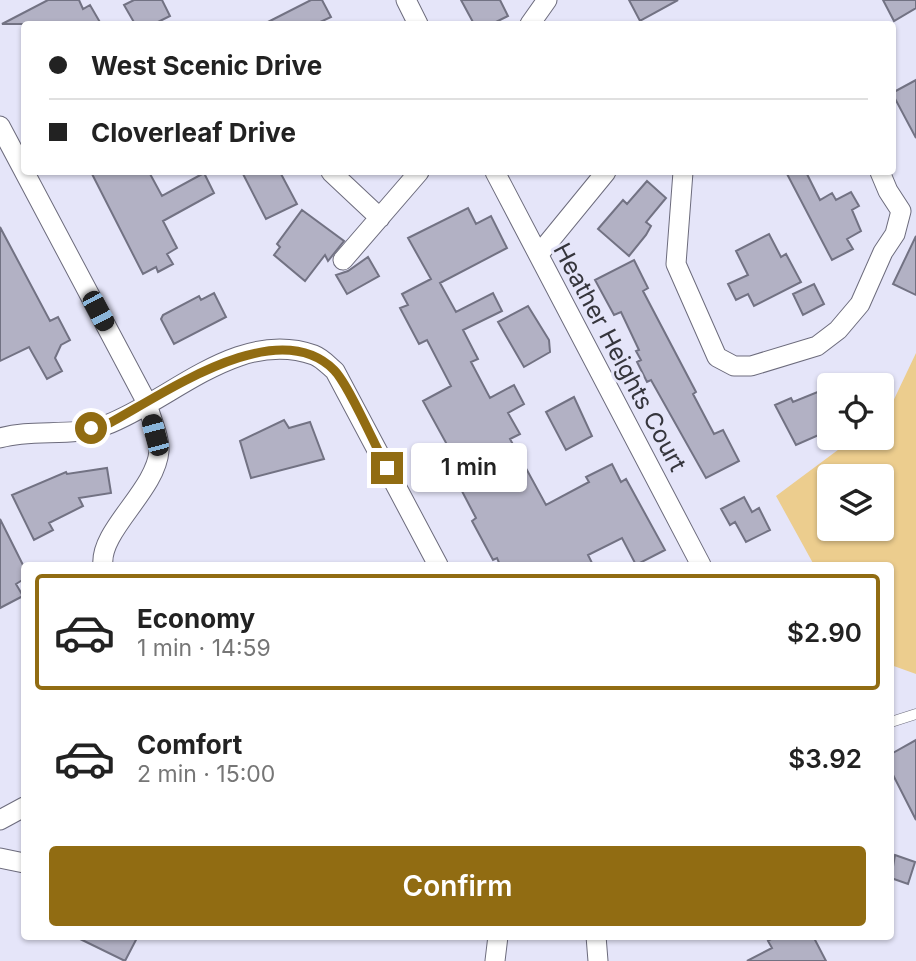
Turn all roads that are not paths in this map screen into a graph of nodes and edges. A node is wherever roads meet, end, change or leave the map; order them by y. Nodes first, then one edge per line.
1 (405, 0) edge
2 (547, 0) edge
3 (416, 21) edge
4 (532, 21) edge
5 (0, 126) edge
6 (21, 166) edge
7 (26, 175) edge
8 (334, 175) edge
9 (416, 175) edge
10 (497, 175) edge
11 (604, 175) edge
12 (684, 175) edge
13 (882, 175) edge
14 (380, 218) junction
15 (539, 254) junction
16 (343, 260) dead end
17 (147, 403) junction
18 (0, 438) edge
19 (103, 562) edge
20 (436, 562) edge
21 (699, 562) edge
22 (916, 714) edge
23 (894, 721) edge
24 (21, 809) edge
25 (0, 820) edge
26 (0, 858) edge
27 (21, 862) edge
28 (498, 940) edge
29 (596, 940) edge
30 (495, 961) edge
31 (598, 961) edge

1 - 3 street
2 - 4 street
5 - 6 street
7 - 17 street
8 - 14 street
9 - 14 street
10 - 15 street, Heather Heights Court
11 - 15 street
12 - 13 street
14 - 16 street
15 - 21 street, Heather Heights Court
17 - 18 street
17 - 19 street
17 - 20 street
22 - 23 lane
24 - 25 street
26 - 27 street
28 - 30 street
29 - 31 street

